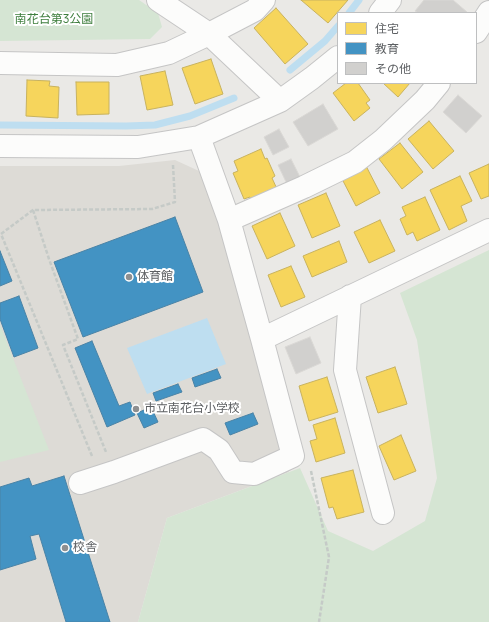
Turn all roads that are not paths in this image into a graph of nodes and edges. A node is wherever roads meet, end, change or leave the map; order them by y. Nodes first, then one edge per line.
1 (158, 0) edge
2 (264, 0) edge
3 (390, 0) edge
4 (381, 12) edge
5 (489, 12) edge
6 (477, 30) edge
7 (209, 34) junction
8 (337, 58) edge
9 (0, 63) edge
10 (438, 84) edge
11 (280, 101) junction
12 (199, 137) junction
13 (0, 146) edge
14 (229, 220) junction
15 (489, 230) edge
16 (350, 296) junction
17 (262, 338) junction
18 (80, 483) dead end
19 (383, 513) dead end

1 - 7 street
2 - 7 street
3 - 4 street
5 - 6 street
7 - 9 street
7 - 11 street
8 - 11 street
10 - 14 street
11 - 12 street
12 - 13 street
12 - 14 street
14 - 17 street
15 - 16 street
16 - 17 street
16 - 19 street
17 - 18 street

